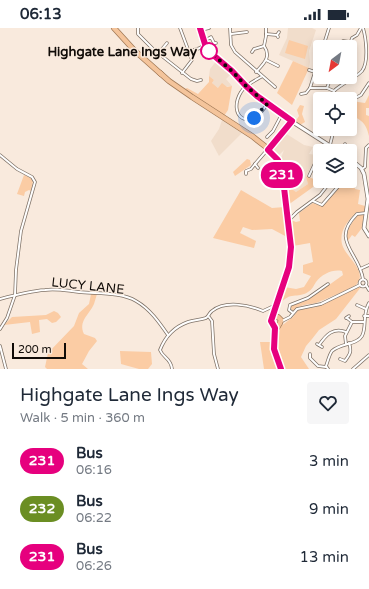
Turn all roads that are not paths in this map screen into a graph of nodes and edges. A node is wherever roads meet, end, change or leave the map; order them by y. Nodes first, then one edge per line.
1 (114, 28) edge
2 (138, 28) edge
3 (180, 28) edge
4 (209, 28) edge
5 (230, 28) edge
6 (266, 28) edge
7 (329, 28) edge
8 (362, 28) edge
9 (201, 29) edge
10 (247, 32) dead end
11 (279, 32) dead end
12 (231, 34) junction
13 (266, 34) junction
14 (325, 40) edge
15 (351, 40) edge
16 (168, 43) dead end
17 (205, 43) junction
18 (216, 43) dead end
19 (264, 46) junction
20 (252, 47) dead end
21 (254, 50) junction
22 (188, 52) junction
23 (252, 52) dead end
24 (158, 54) junction
25 (266, 60) junction
26 (278, 66) dead end
27 (309, 70) dead end
28 (313, 71) edge
29 (256, 72) junction
30 (182, 73) junction
31 (261, 76) junction
32 (313, 78) edge
33 (202, 80) dead end
34 (369, 83) edge
35 (328, 84) edge
36 (246, 86) junction
37 (274, 87) dead end
38 (310, 88) junction
39 (327, 88) junction
40 (334, 91) joint
41 (301, 94) dead end
42 (357, 97) edge
43 (267, 104) junction
44 (282, 114) junction
45 (292, 121) junction
46 (267, 137) dead end
47 (328, 144) edge
48 (369, 145) edge
49 (267, 148) junction
50 (0, 155) edge
51 (255, 164) junction
52 (357, 165) edge
53 (313, 167) edge
54 (258, 168) dead end
55 (362, 169) junction
56 (246, 174) dead end
57 (309, 176) dead end
58 (326, 188) edge
59 (337, 188) edge
60 (368, 191) edge
61 (313, 201) junction
62 (366, 213) junction
63 (288, 221) junction
64 (369, 236) edge
65 (369, 265) edge
66 (360, 269) junction
67 (363, 279) junction
68 (326, 284) dead end
69 (360, 285) junction
70 (366, 285) junction
71 (369, 290) edge
72 (16, 295) junction
73 (0, 299) edge
74 (369, 303) edge
75 (357, 305) dead end
76 (275, 306) junction
77 (366, 309) junction
78 (293, 313) junction
79 (364, 316) junction
80 (369, 316) edge
81 (208, 317) junction
82 (347, 317) dead end
83 (278, 321) junction
84 (352, 322) junction
85 (364, 322) junction
86 (0, 329) edge
87 (346, 332) junction
88 (168, 335) junction
89 (347, 344) junction
90 (0, 346) edge
91 (322, 347) dead end
92 (310, 354) dead end
93 (369, 355) edge
94 (340, 358) dead end
95 (327, 368) edge
96 (355, 368) edge
97 (6, 369) edge
98 (172, 369) edge
99 (218, 369) edge
100 (281, 369) edge

1 - 49 highway
2 - 24 street
3 - 22 street
4 - 9 street
5 - 12 street
6 - 13 street
7 - 14 street
8 - 15 street
8 - 40 street
9 - 17 street
10 - 12 street
11 - 13 street
12 - 29 street
13 - 19 street
16 - 24 street
17 - 18 street
17 - 22 street
17 - 36 street
19 - 21 street
19 - 25 street
20 - 21 street
21 - 23 street
22 - 30 street
24 - 30 street
25 - 26 street
25 - 29 street
27 - 28 street
29 - 31 street
30 - 33 street
31 - 36 street
31 - 37 street
32 - 38 street
34 - 42 street
35 - 39 street
36 - 43 street
36 - 43 street
38 - 39 street
38 - 41 street
39 - 40 street
43 - 44 street
44 - 45 street
44 - 46 street
45 - 47 street
45 - 49 street
48 - 55 street
49 - 51 street
49 - 63 highway
50 - 72 street
51 - 54 street
51 - 56 street
52 - 55 street
53 - 57 street
55 - 60 street
58 - 61 street
59 - 61 street
60 - 62 street
61 - 63 street
62 - 64 street
62 - 66 street
63 - 76 highway
65 - 66 street
66 - 67 street
67 - 69 street
67 - 70 street
68 - 78 street
69 - 70 street
69 - 78 street
70 - 71 street
72 - 73 street, LUCY LANE
72 - 86 street
72 - 88 street, LUCY LANE
74 - 77 street
75 - 77 street
76 - 81 street
76 - 83 highway
77 - 79 street
78 - 83 street
79 - 80 street
79 - 85 street
81 - 88 street
81 - 99 street
82 - 84 street
83 - 100 highway
84 - 85 street
84 - 87 street
85 - 89 street
87 - 89 street
87 - 91 street
88 - 98 street
89 - 94 street
89 - 95 street
90 - 97 street
92 - 95 street
93 - 96 street

